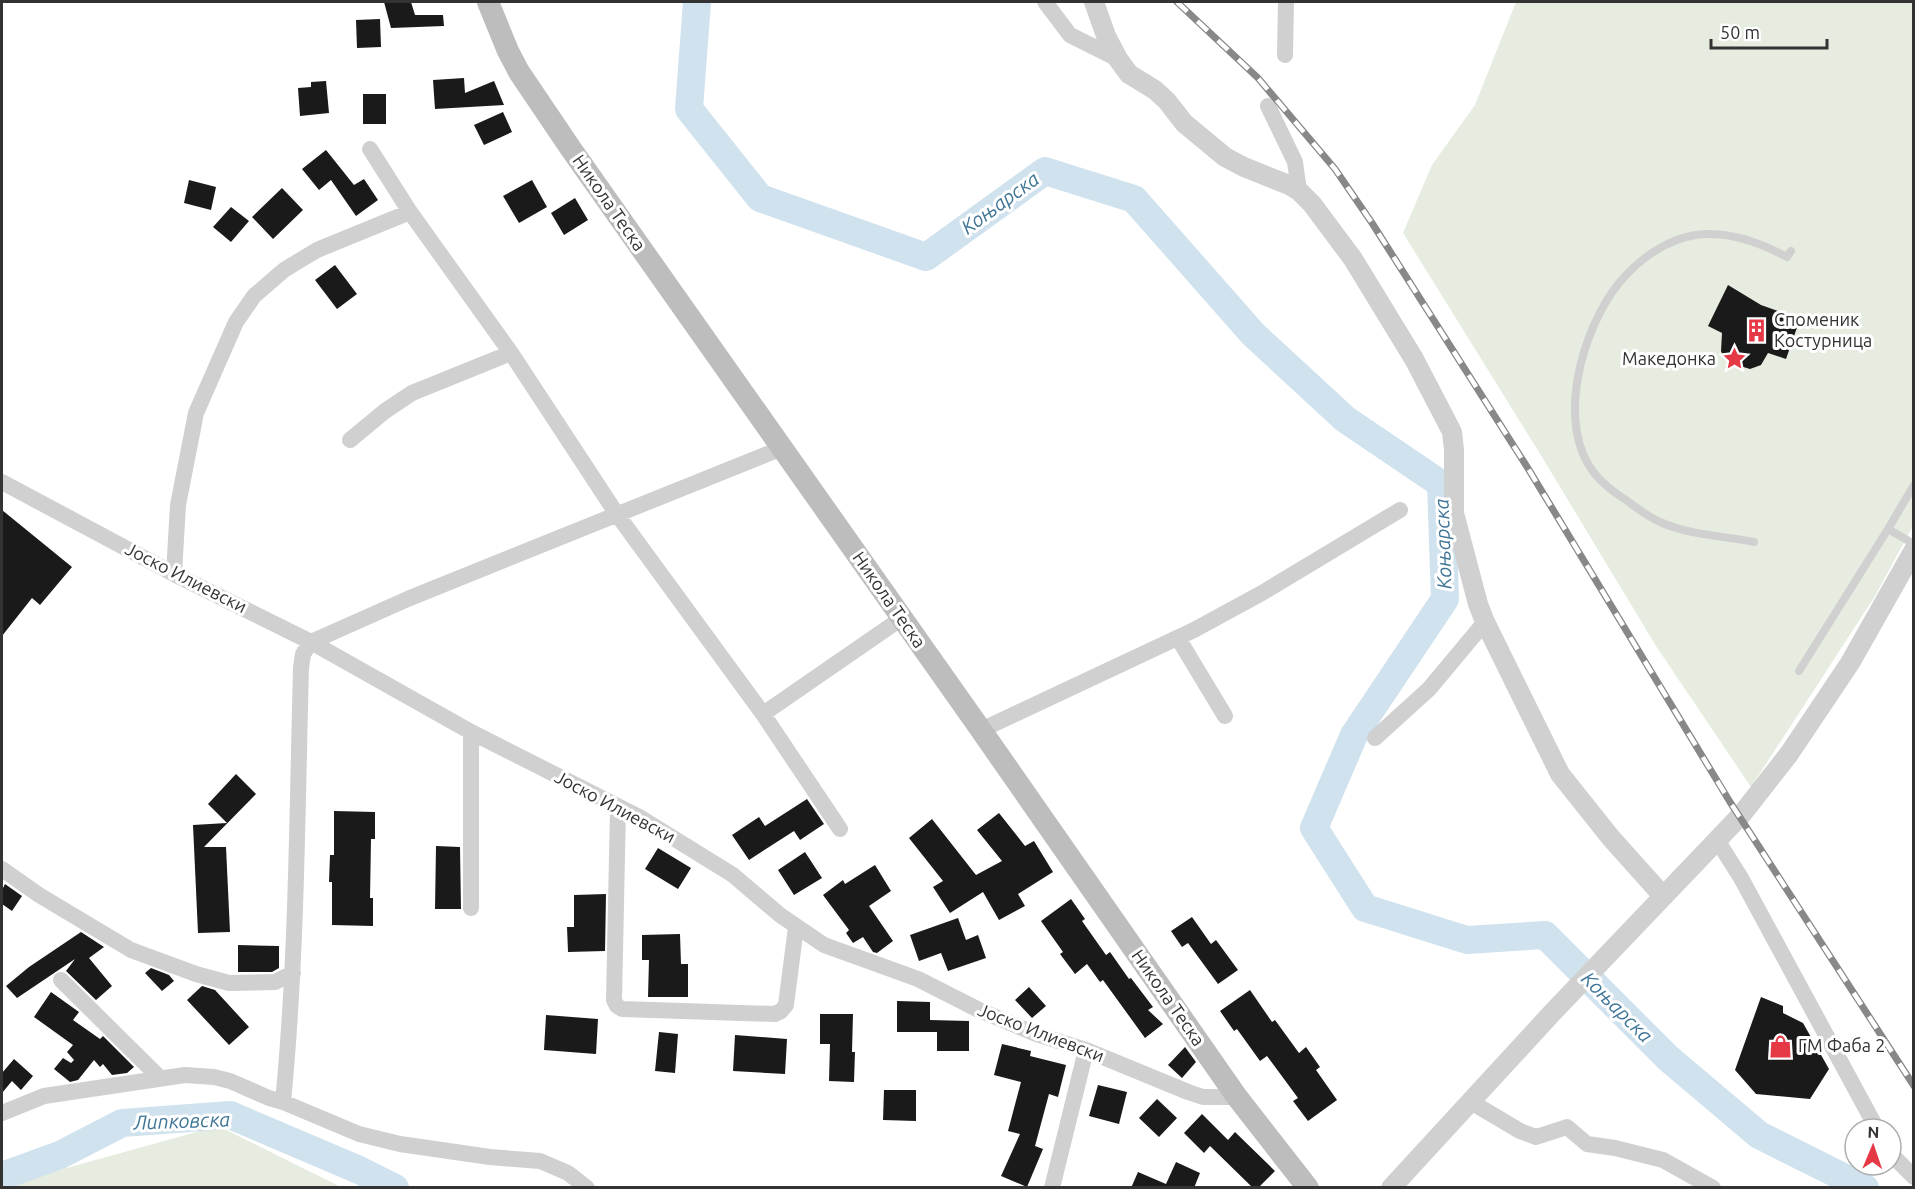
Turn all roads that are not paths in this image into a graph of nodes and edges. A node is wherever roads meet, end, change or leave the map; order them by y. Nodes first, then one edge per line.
1 (488, 2) edge
2 (1046, 2) edge
3 (1094, 2) edge
4 (1286, 2) edge
5 (1285, 55) dead end
6 (1118, 59) junction
7 (1268, 106) dead end
8 (370, 149) dead end
9 (1299, 191) junction
10 (410, 212) junction
11 (1791, 251) dead end
12 (511, 353) junction
13 (350, 441) dead end
14 (782, 448) junction
15 (2, 482) edge
16 (1914, 485) edge
17 (1400, 510) dead end
18 (616, 513) junction
19 (1888, 529) junction
20 (1754, 542) dead end
21 (1914, 544) edge
22 (1914, 550) edge
23 (174, 574) junction
24 (902, 618) junction
25 (1485, 622) junction
26 (1178, 638) junction
27 (311, 642) junction
28 (1799, 671) dead end
29 (763, 714) junction
30 (1225, 716) dead end
31 (981, 730) junction
32 (471, 732) junction
33 (1375, 738) dead end
34 (618, 808) junction
35 (840, 829) dead end
36 (1717, 840) junction
37 (2, 869) edge
38 (1663, 896) junction
39 (471, 908) dead end
40 (796, 927) junction
41 (293, 973) junction
42 (61, 980) dead end
43 (1086, 1050) junction
44 (160, 1078) junction
45 (1237, 1097) junction
46 (284, 1102) junction
47 (1470, 1102) junction
48 (2, 1113) edge
49 (1870, 1117) edge
50 (1903, 1166) edge
51 (1914, 1177) edge
52 (587, 1188) edge
53 (1052, 1188) edge
54 (1308, 1188) edge
55 (1391, 1188) edge
56 (1713, 1188) edge

1 - 14 main road, Никола Теска
2 - 6 street
3 - 6 street
4 - 5 street
6 - 9 street
7 - 9 street
8 - 10 street
9 - 25 street
10 - 12 street
10 - 23 street
11 - 20 lane
12 - 13 street
12 - 18 street
14 - 18 street
14 - 24 main road, Никола Теска
15 - 23 street, Јоско Илиевски
16 - 19 lane
17 - 26 street
18 - 27 street
18 - 29 street
19 - 21 lane
19 - 28 lane
22 - 36 street
23 - 27 street, Јоско Илиевски
24 - 29 street
24 - 31 main road, Никола Теска
25 - 33 street
25 - 38 street
26 - 30 street
26 - 31 street
27 - 32 street, Јоско Илиевски
27 - 41 street
29 - 35 street
31 - 45 main road, Никола Теска
32 - 34 street, Јоско Илиевски
32 - 39 street
34 - 40 street, Јоско Илиевски
34 - 40 street
36 - 38 street
36 - 49 street
37 - 41 street
38 - 47 street
40 - 43 street, Јоско Илиевски
41 - 46 street
42 - 44 street
43 - 45 street, Јоско Илиевски
43 - 53 street
44 - 46 street
44 - 48 street
45 - 54 main road, Никола Теска
46 - 52 street
47 - 55 street
47 - 56 street
50 - 51 street

